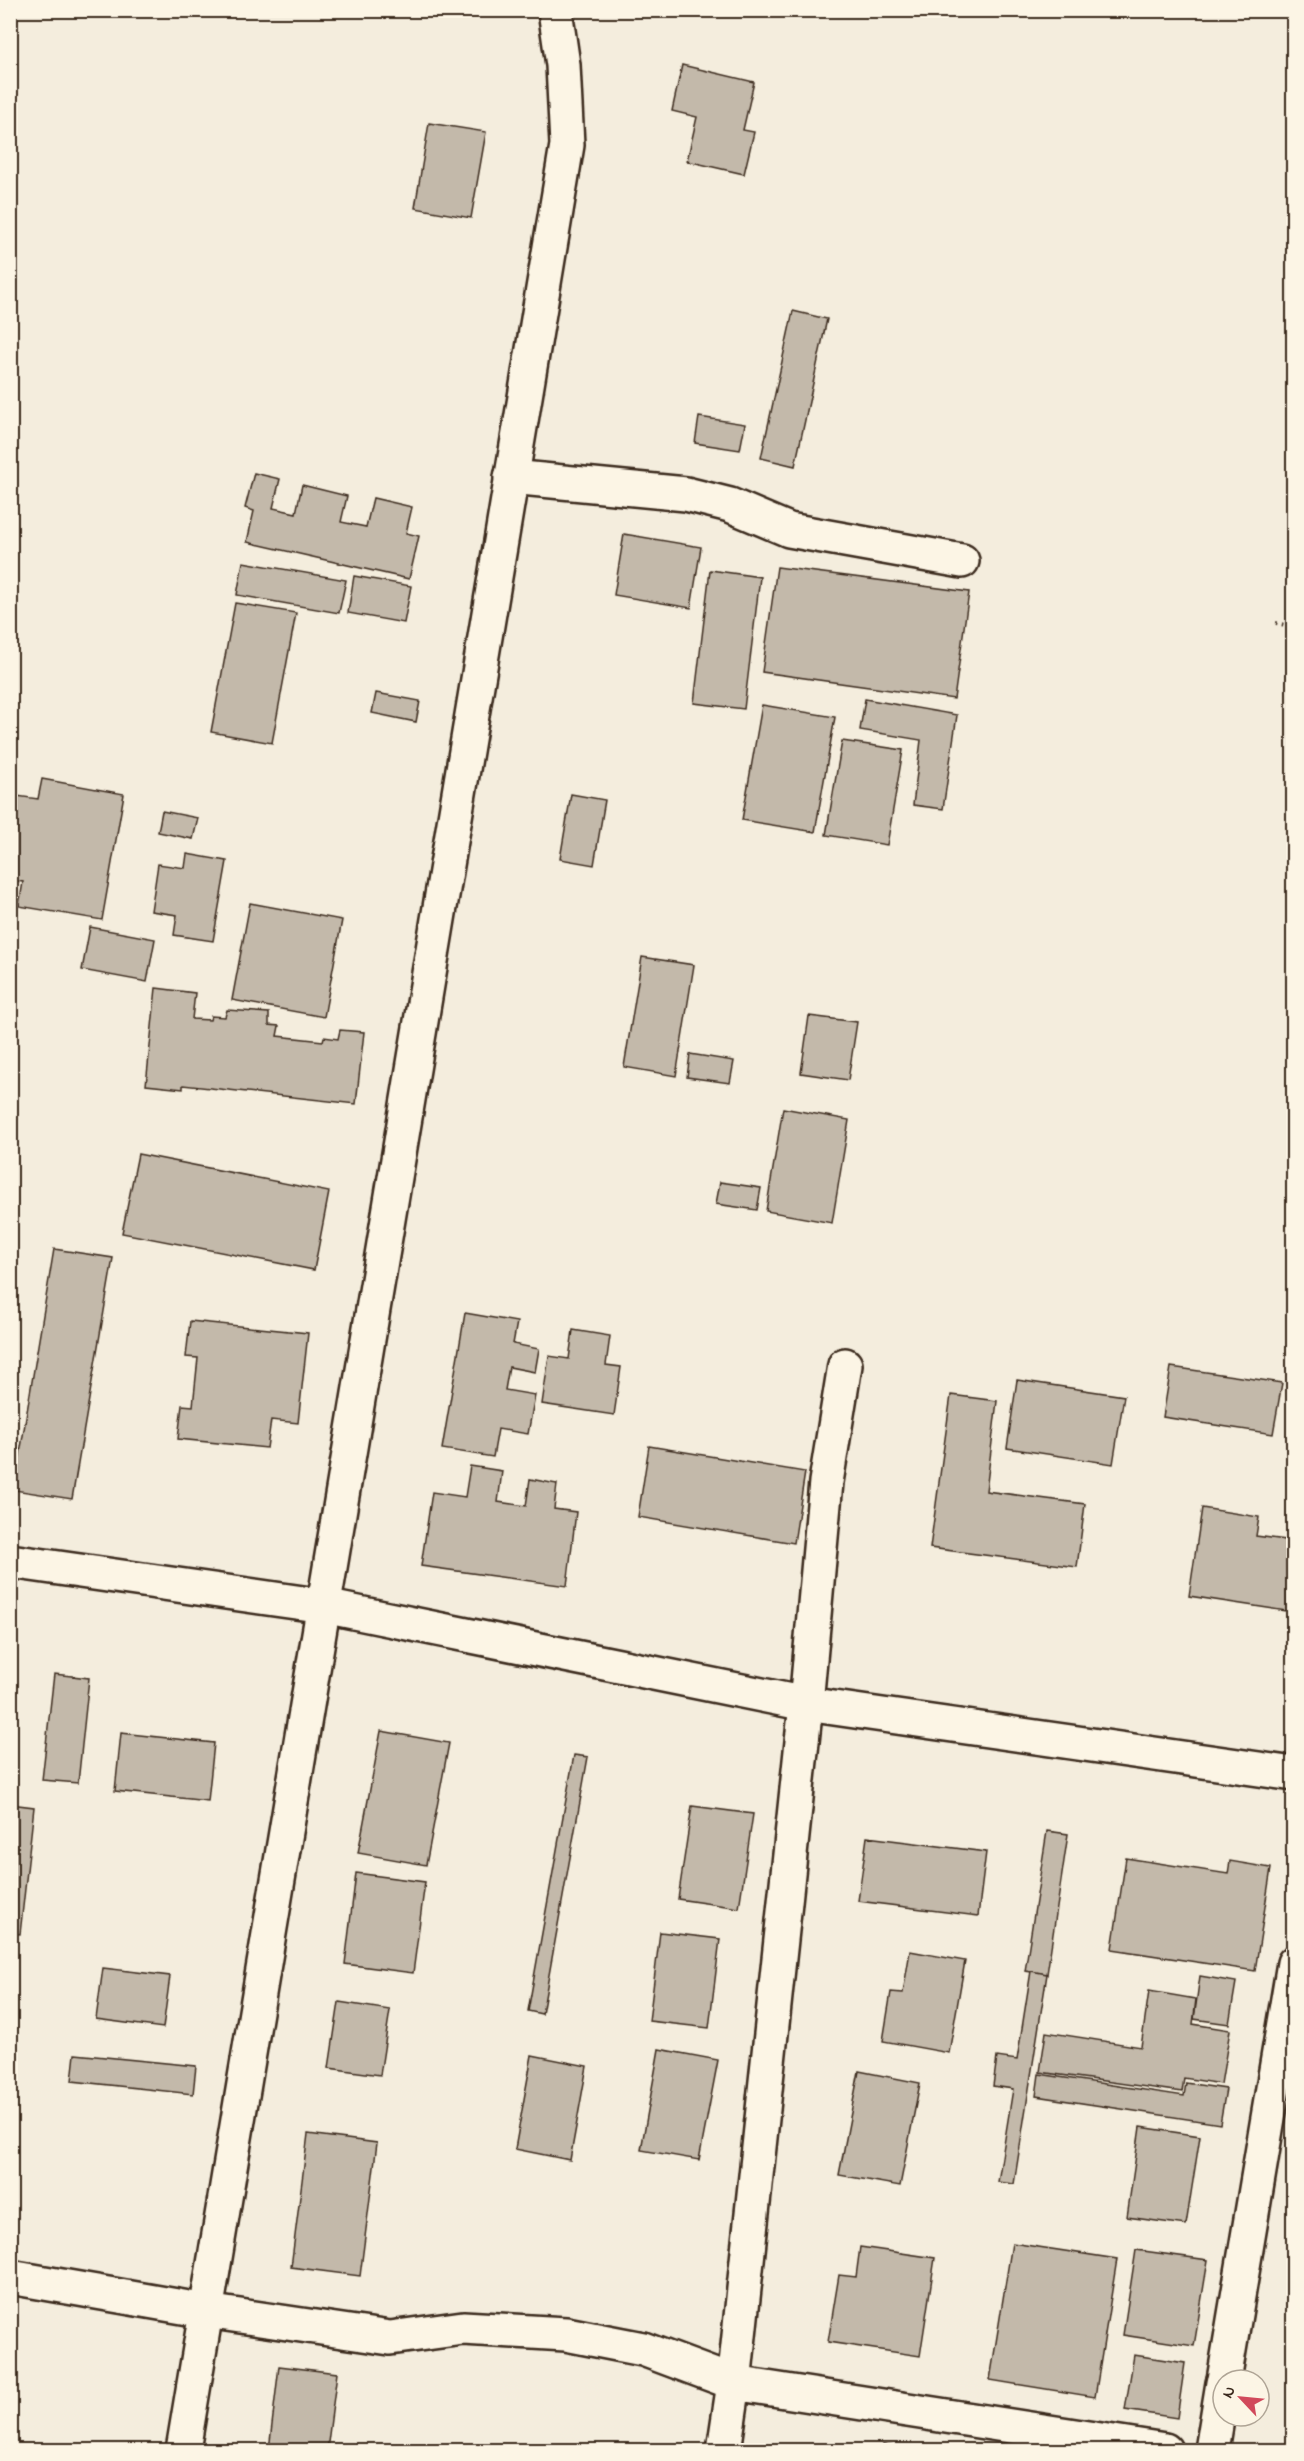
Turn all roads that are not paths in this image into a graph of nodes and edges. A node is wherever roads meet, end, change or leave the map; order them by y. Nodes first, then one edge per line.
1 (555, 10) edge
2 (511, 477) junction
3 (962, 561) dead end
4 (845, 1365) dead end
5 (10, 1561) edge
6 (324, 1606) junction
7 (806, 1704) junction
8 (1293, 1774) edge
9 (1293, 1963) edge
10 (10, 2277) edge
11 (206, 2312) junction
12 (1225, 2368) edge
13 (734, 2383) junction
14 (1216, 2428) edge
15 (183, 2451) edge
16 (724, 2451) edge
17 (1165, 2451) edge
18 (1212, 2451) edge

1 - 2 street
2 - 3 street
2 - 6 street
4 - 7 street
5 - 6 street
6 - 7 street
6 - 11 street
7 - 8 street
7 - 13 street
9 - 12 street
10 - 11 street
11 - 13 street
11 - 15 street
13 - 16 street
13 - 17 street
14 - 18 street

